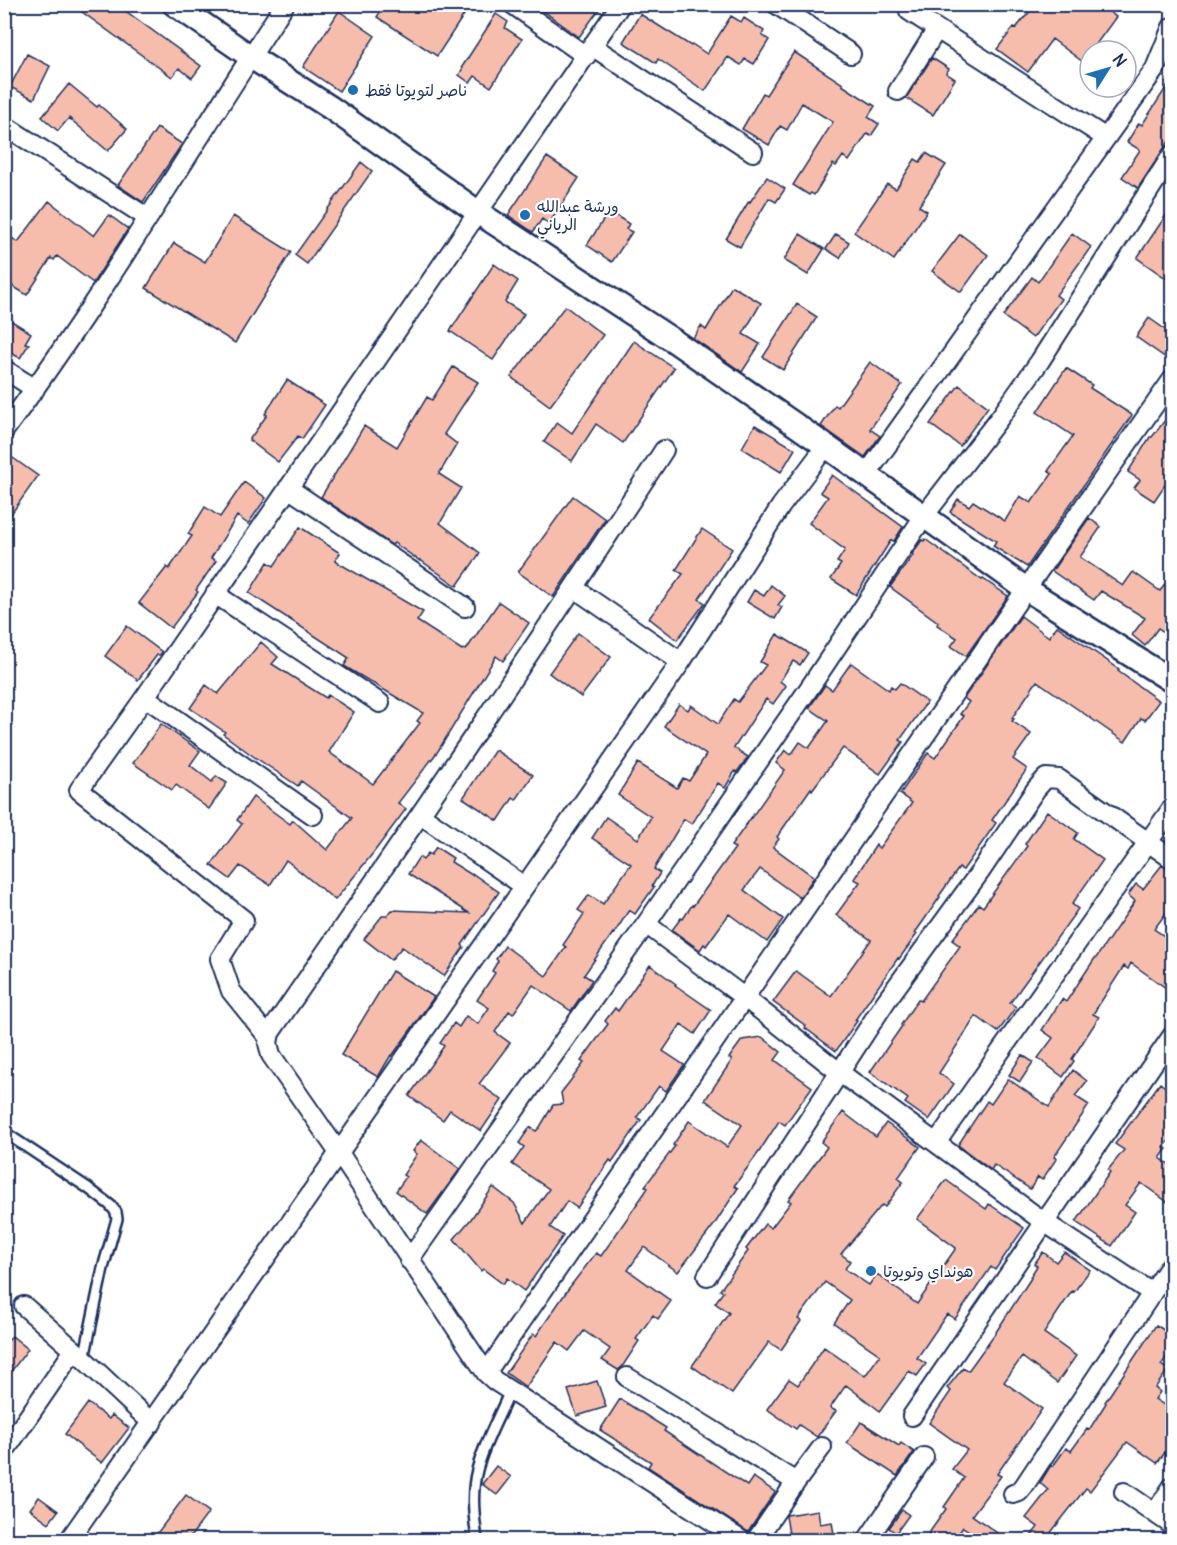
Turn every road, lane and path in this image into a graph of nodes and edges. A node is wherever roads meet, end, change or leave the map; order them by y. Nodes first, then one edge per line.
1 (174, 4) edge
2 (285, 4) edge
3 (512, 4) edge
4 (621, 4) edge
5 (776, 4) edge
6 (909, 11) dead end
7 (1173, 27) edge
8 (937, 29) junction
9 (589, 51) junction
10 (851, 54) dead end
11 (251, 57) junction
12 (898, 91) dead end
13 (4, 125) edge
14 (1106, 138) junction
15 (753, 152) dead end
16 (1173, 155) edge
17 (478, 213) junction
18 (148, 218) junction
19 (4, 369) edge
20 (1173, 380) edge
21 (35, 389) junction
22 (4, 431) edge
23 (826, 446) junction
24 (664, 450) dead end
25 (866, 475) junction
26 (288, 488) junction
27 (924, 516) junction
28 (574, 588) junction
29 (1026, 589) junction
30 (215, 594) junction
31 (465, 607) dead end
32 (681, 662) junction
33 (1173, 681) edge
34 (145, 697) junction
35 (380, 703) dead end
36 (1173, 808) edge
37 (313, 814) dead end
38 (421, 815) junction
39 (1148, 842) junction
40 (1173, 859) edge
41 (524, 886) junction
42 (646, 924) junction
43 (745, 998) junction
44 (1173, 1036) edge
45 (268, 1037) junction
46 (838, 1072) junction
47 (4, 1132) edge
48 (936, 1143) junction
49 (339, 1153) junction
50 (1044, 1222) junction
51 (409, 1260) junction
52 (1173, 1263) edge
53 (707, 1276) dead end
54 (1152, 1293) junction
55 (24, 1306) dead end
56 (79, 1354) junction
57 (486, 1373) junction
58 (627, 1377) dead end
59 (510, 1391) junction
60 (912, 1416) dead end
61 (152, 1423) junction
62 (822, 1447) dead end
63 (4, 1452) edge
64 (924, 1457) dead end
65 (796, 1482) junction
66 (1173, 1487) edge
67 (1124, 1491) dead end
68 (1013, 1494) dead end
69 (1155, 1513) junction
70 (1173, 1525) edge
71 (69, 1540) edge
72 (477, 1540) edge
73 (741, 1540) edge
74 (756, 1540) edge
75 (867, 1540) edge

1 - 11 street
2 - 11 street
3 - 9 street
4 - 9 street
5 - 10 street
6 - 8 street
7 - 14 street
8 - 12 street
8 - 14 street
9 - 15 street
9 - 17 street
11 - 17 street
11 - 18 street
13 - 18 street
14 - 25 street
16 - 27 street
17 - 23 street
17 - 26 street
18 - 21 street
19 - 21 street
20 - 29 street
21 - 22 street
23 - 25 street
23 - 32 street
24 - 28 street
25 - 27 street
26 - 30 street
26 - 31 street
27 - 29 street
27 - 42 street
28 - 32 street
28 - 38 street
29 - 33 street
29 - 43 street
30 - 34 street
30 - 35 street
32 - 41 street
34 - 37 street
34 - 45 street
36 - 39 street
38 - 41 street
38 - 45 street
39 - 40 street
39 - 46 street
39 - 48 street
41 - 49 street
42 - 43 street
42 - 51 street
43 - 46 street
43 - 57 street
44 - 50 street
45 - 49 street
46 - 48 street
46 - 53 street
47 - 56 lane
48 - 50 street
49 - 51 street
49 - 61 street
50 - 54 street
50 - 60 street
51 - 57 street
52 - 54 street
54 - 68 street
55 - 56 street
56 - 61 street
56 - 63 street
57 - 59 street
58 - 65 street
59 - 72 lane
59 - 73 street
61 - 71 street
62 - 65 street
64 - 75 street
65 - 74 street
66 - 69 street
67 - 69 street
69 - 70 street

